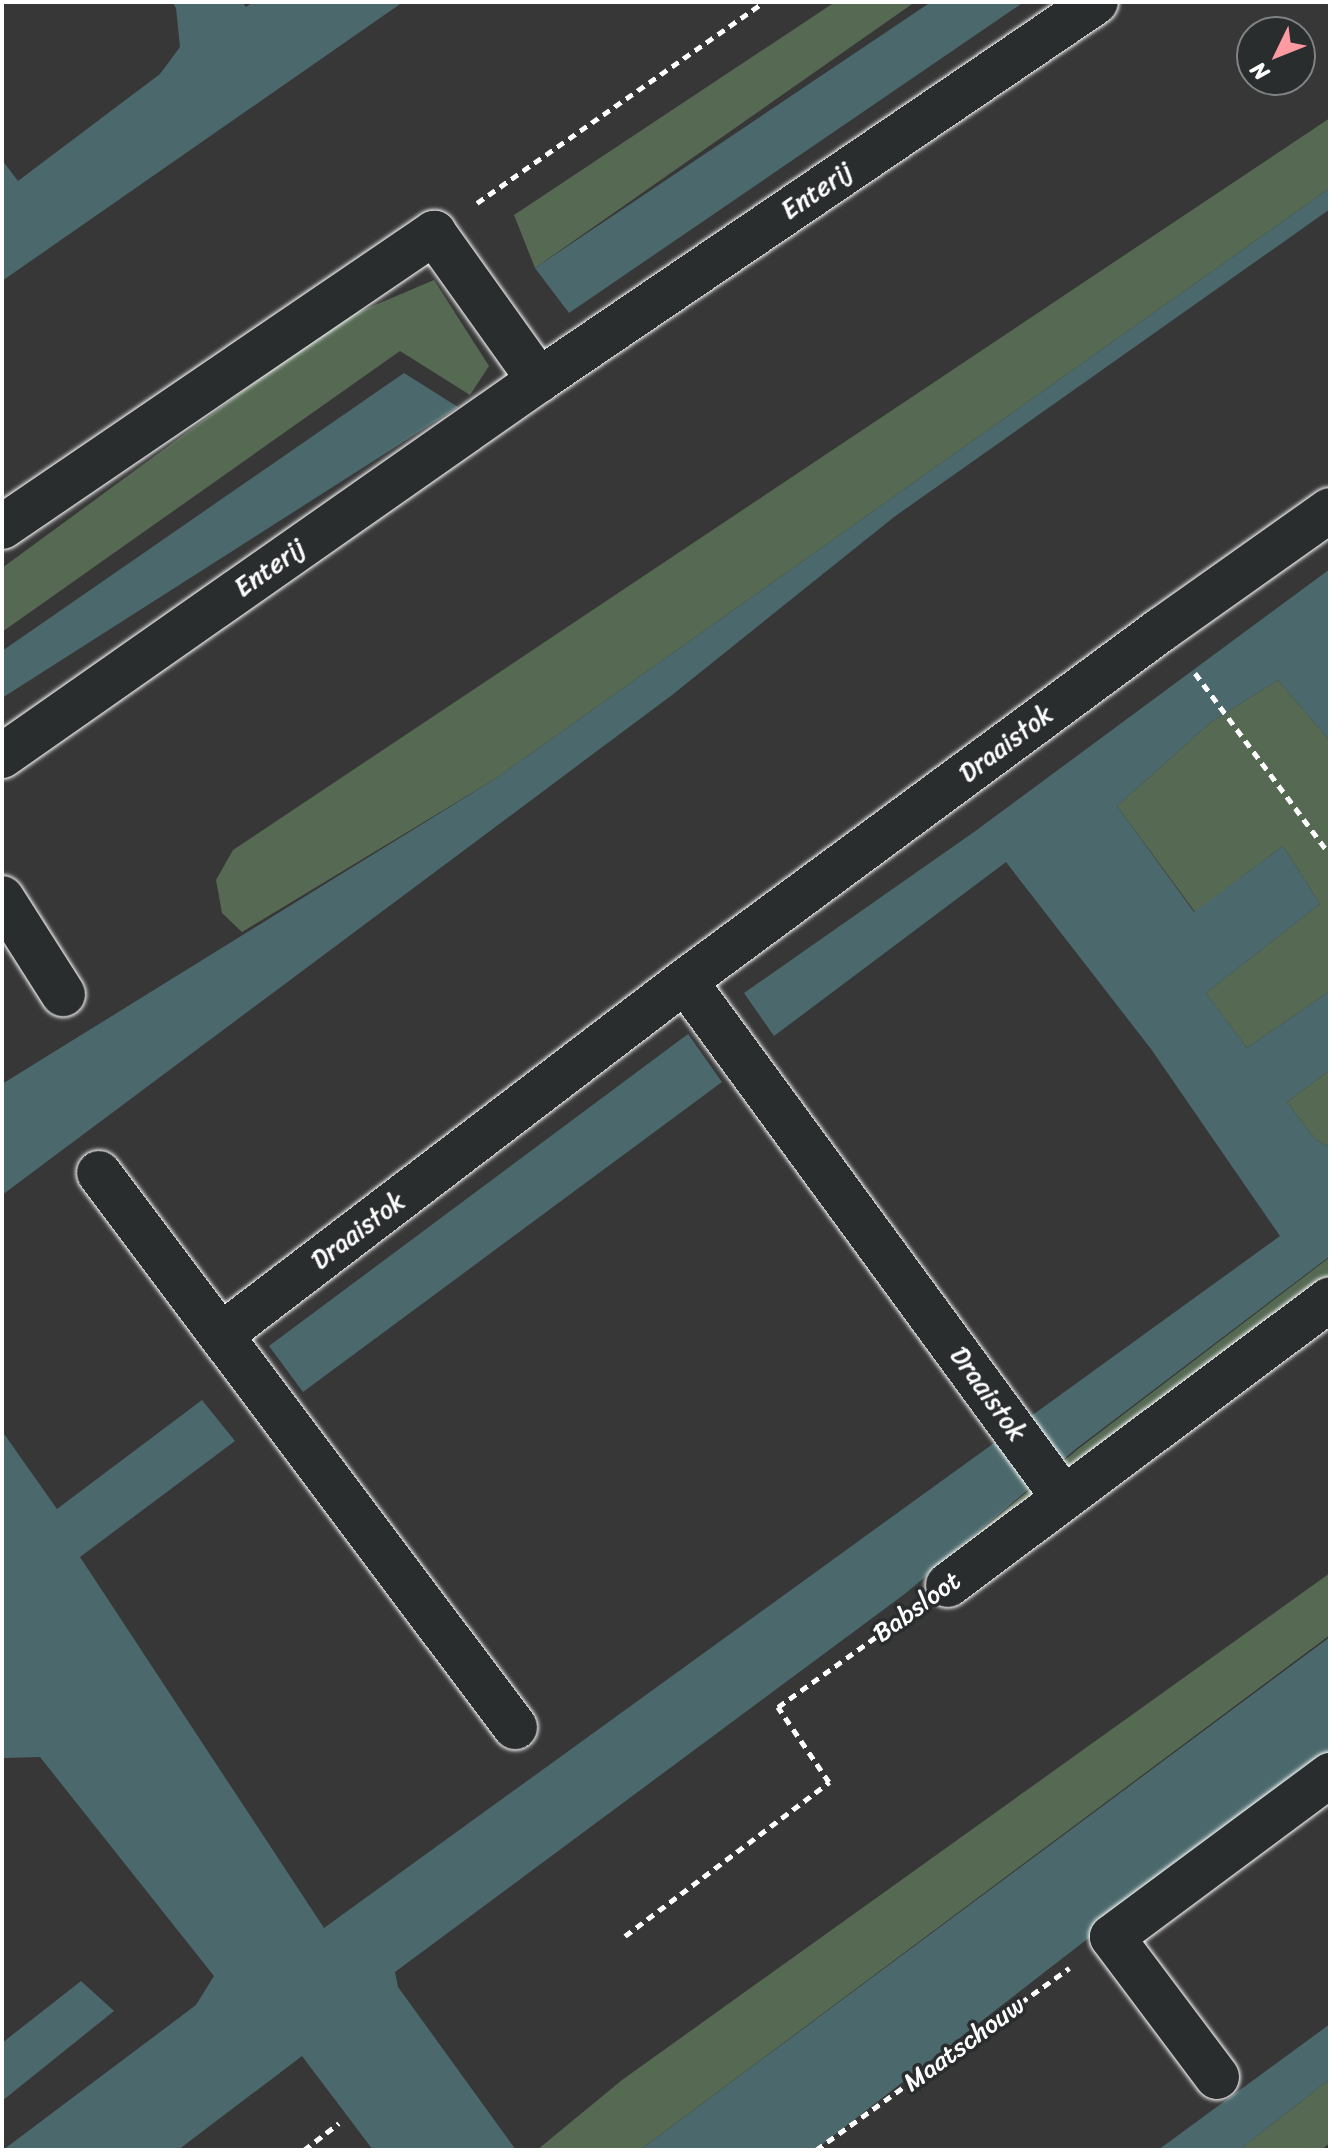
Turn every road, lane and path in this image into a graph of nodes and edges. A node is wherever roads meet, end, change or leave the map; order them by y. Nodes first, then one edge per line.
1 (764, 2) edge
2 (1096, 2) edge
3 (434, 233) junction
4 (539, 380) junction
5 (1330, 510) edge
6 (2, 527) edge
7 (1162, 629) junction
8 (2, 756) edge
9 (1328, 852) edge
10 (2, 898) edge
11 (63, 994) dead end
12 (695, 996) junction
13 (99, 1173) dead end
14 (1330, 1299) edge
15 (232, 1350) junction
16 (1063, 1497) junction
17 (948, 1585) joint
18 (515, 1727) dead end
19 (1330, 1775) edge
20 (625, 1936) dead end
21 (1112, 1937) junction
22 (1217, 2077) dead end
23 (339, 2123) dead end
24 (304, 2150) edge
25 (816, 2150) edge

1 - 3 path
2 - 4 street, Enterij
3 - 4 street
3 - 6 street
4 - 8 street, Enterij
5 - 7 street, Draaistok
7 - 9 path
7 - 12 street, Draaistok
10 - 11 street
12 - 15 street, Draaistok
12 - 16 street, Draaistok
13 - 15 street
14 - 16 street, Babsloot
15 - 18 street
16 - 17 street, Babsloot
17 - 20 path, Babsloot
19 - 21 street
21 - 22 street
21 - 25 path, Maatschouw
23 - 24 path

